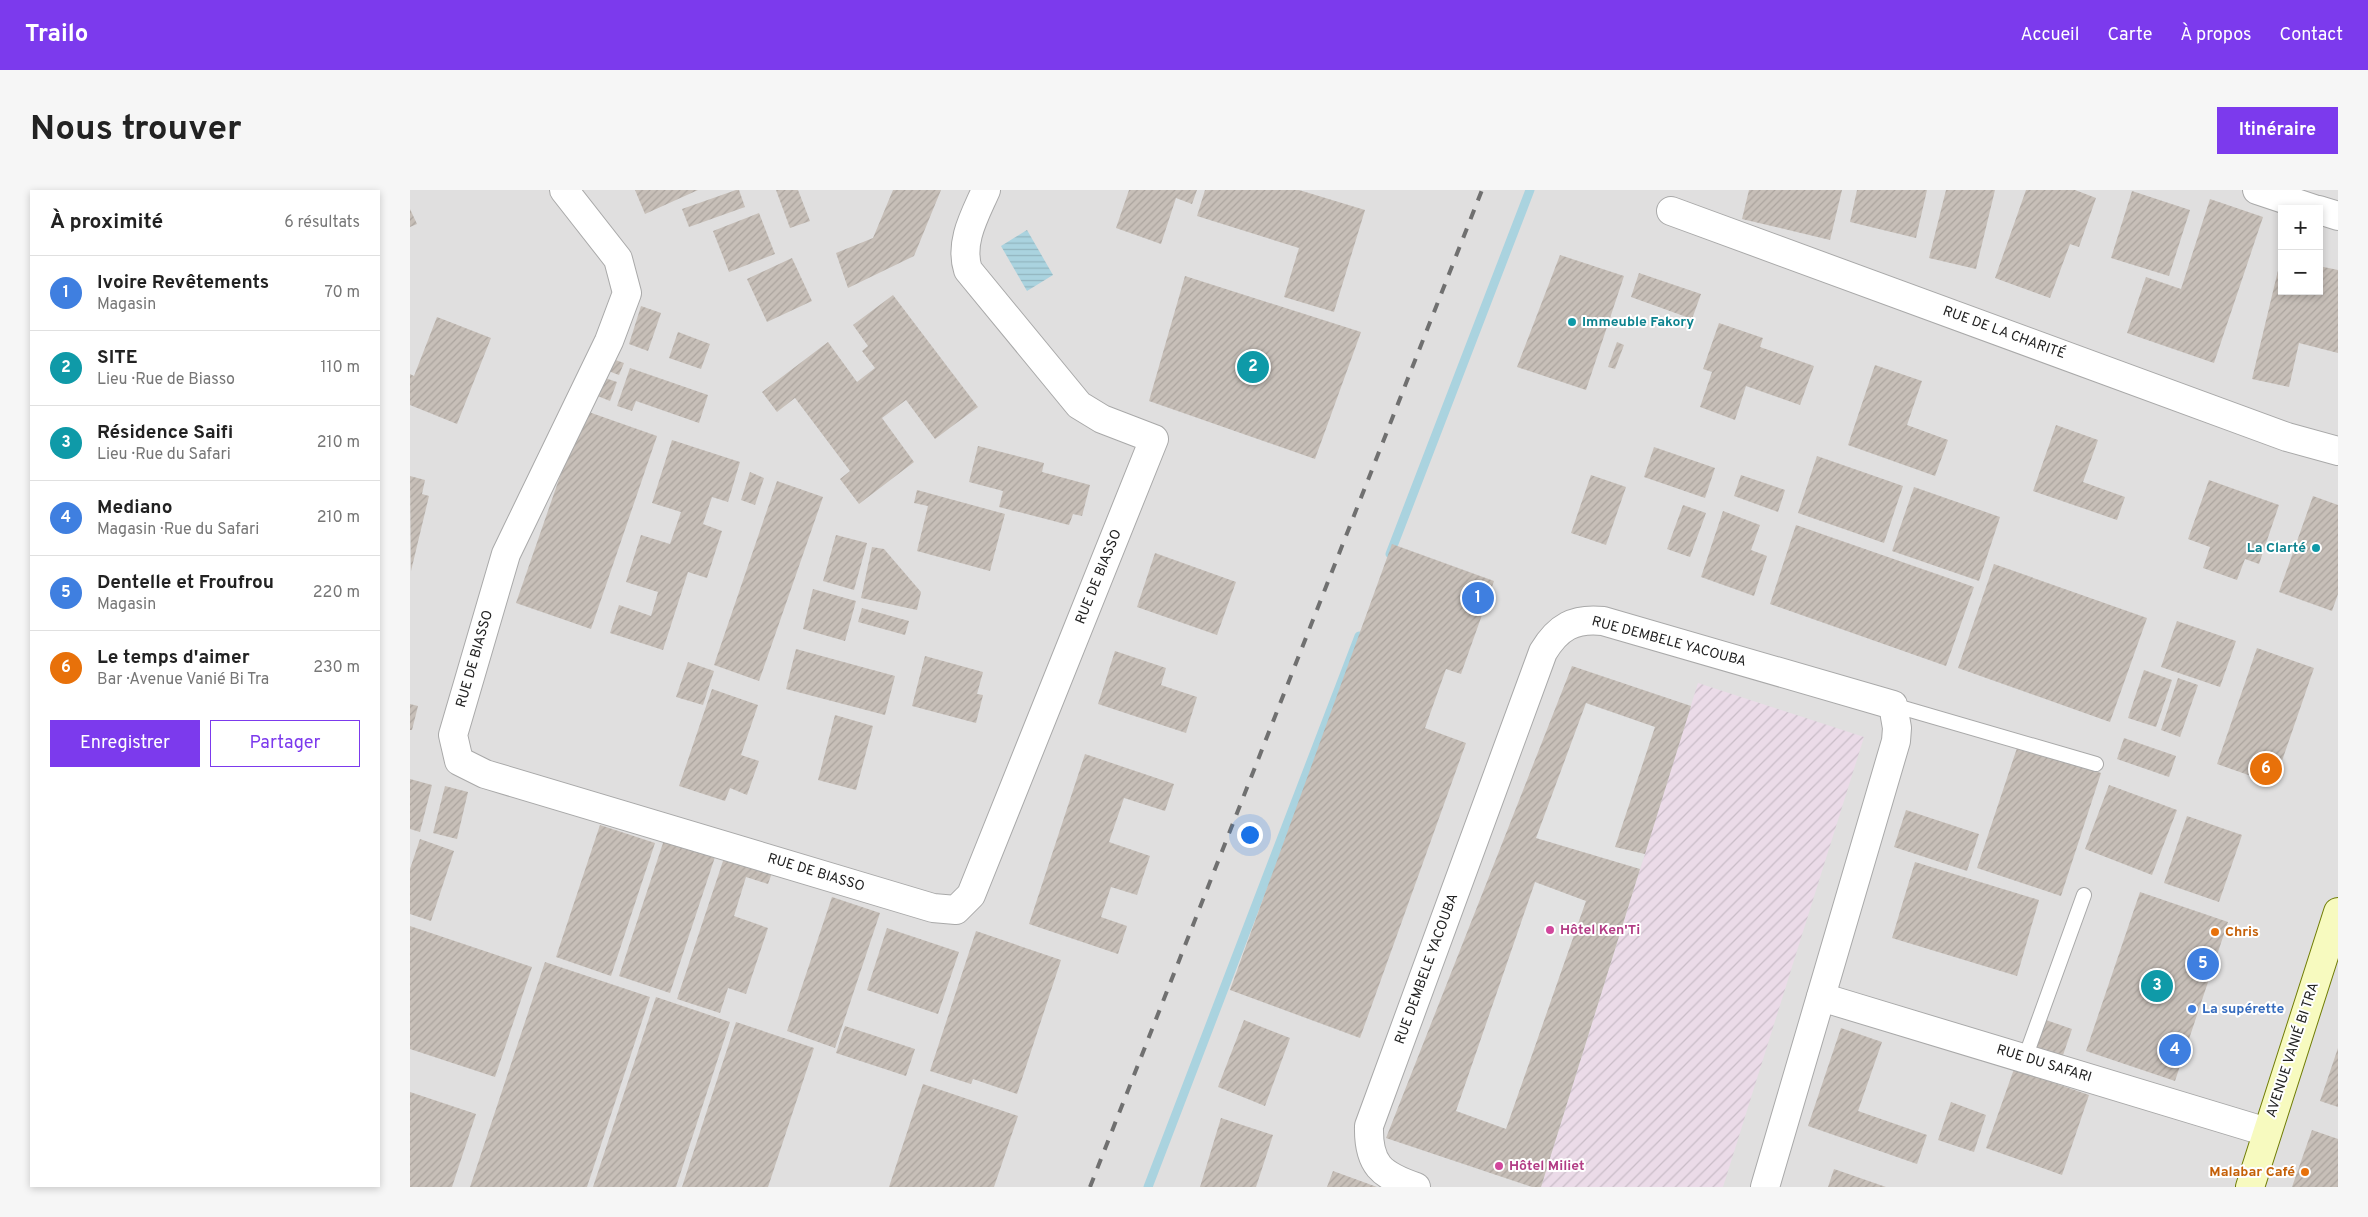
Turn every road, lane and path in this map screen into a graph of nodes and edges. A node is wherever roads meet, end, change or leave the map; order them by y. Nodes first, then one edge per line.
1 (564, 190) edge
2 (986, 190) edge
3 (2256, 190) edge
4 (2302, 205) edge
5 (1671, 211) dead end
6 (2323, 211) edge
7 (2338, 216) edge
8 (2338, 451) edge
9 (1893, 706) junction
10 (2096, 764) dead end
11 (2084, 895) dead end
12 (2338, 912) edge
13 (1821, 996) junction
14 (2025, 1058) junction
15 (2267, 1132) junction
16 (1416, 1187) edge
17 (1765, 1187) edge
18 (2250, 1187) edge

1 - 2 street, RUE DE BIASSO
3 - 4 street
5 - 8 street, RUE DE LA CHARITÉ
6 - 7 street
9 - 10 lane
9 - 13 street
9 - 16 street, RUE DEMBELE YACOUBA
11 - 14 lane
12 - 15 street, AVENUE VANIÉ BI TRA
13 - 14 street, RUE DU SAFARI
13 - 17 street
14 - 15 street, RUE DU SAFARI
15 - 18 street, AVENUE VANIÉ BI TRA

